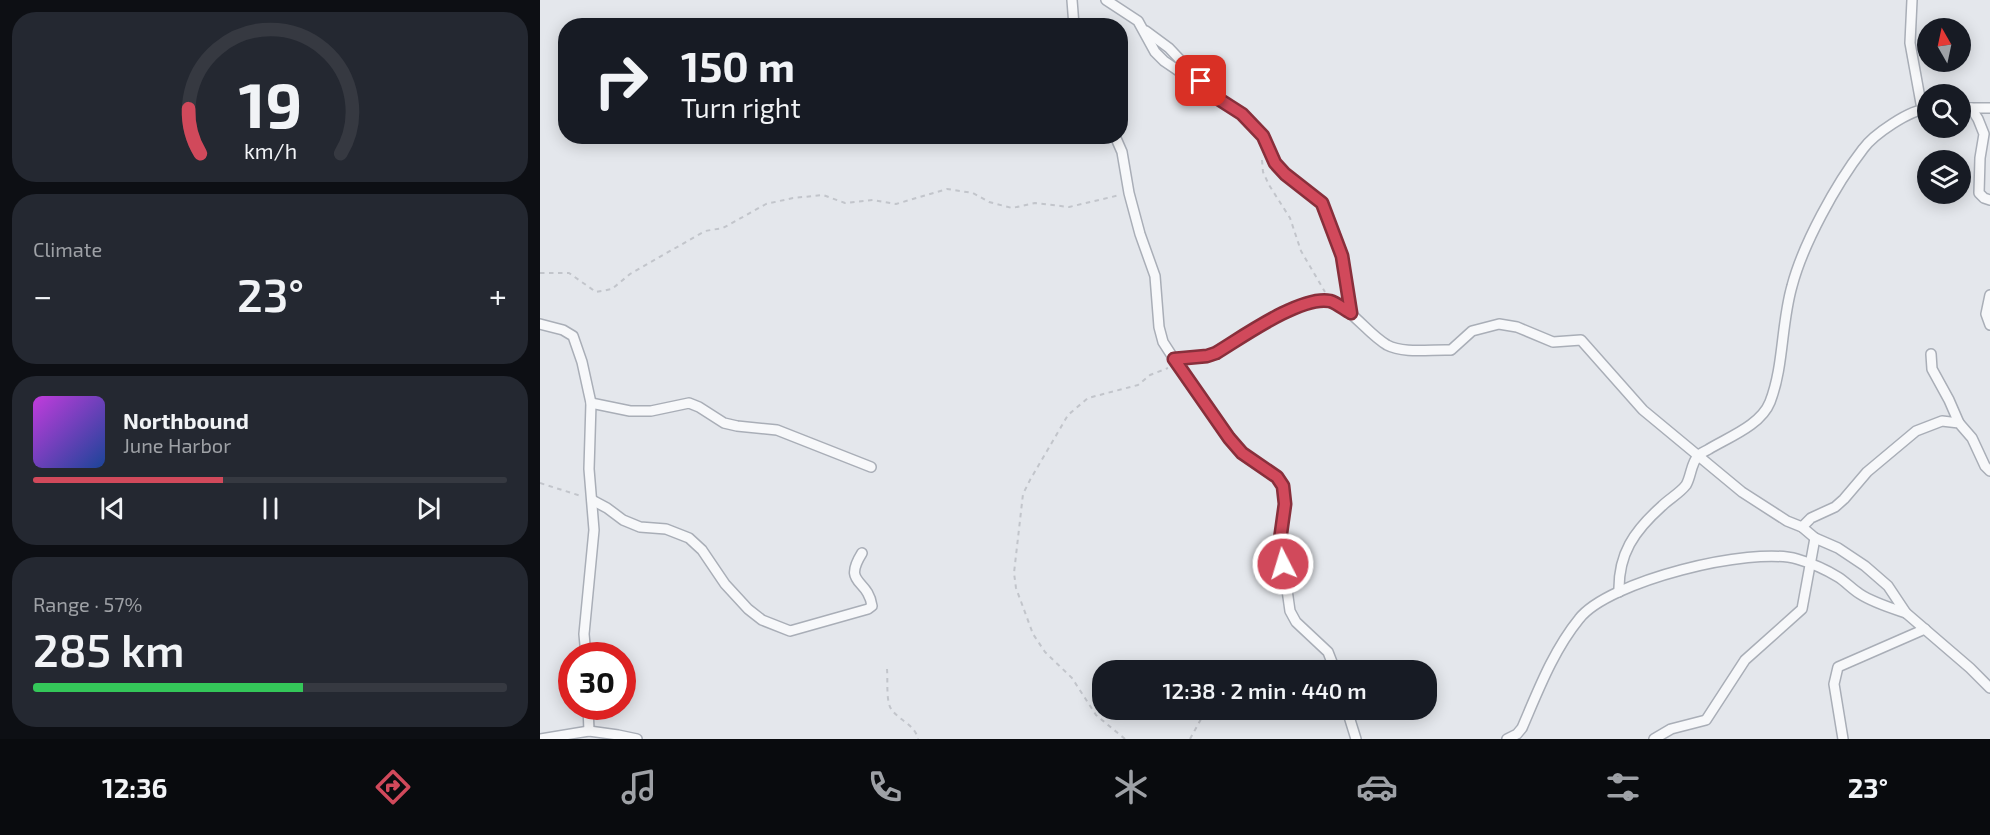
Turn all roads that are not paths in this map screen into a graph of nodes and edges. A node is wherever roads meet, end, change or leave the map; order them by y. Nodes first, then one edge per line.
1 (1072, 0) edge
2 (1106, 0) edge
3 (1912, 0) edge
4 (1073, 18) edge
5 (1919, 84) edge
6 (1971, 108) joint
7 (1990, 108) edge
8 (1917, 112) edge
9 (1118, 144) edge
10 (1990, 200) edge
11 (1990, 296) edge
12 (1351, 313) junction
13 (540, 324) edge
14 (1990, 325) edge
15 (1931, 354) dead end
16 (1175, 362) junction
17 (591, 403) junction
18 (1959, 423) junction
19 (1697, 456) junction
20 (871, 467) dead end
21 (1990, 471) edge
22 (592, 500) junction
23 (1802, 527) junction
24 (1815, 538) junction
25 (862, 553) dead end
26 (1811, 564) junction
27 (1619, 592) junction
28 (1906, 613) junction
29 (1925, 629) junction
30 (585, 642) edge
31 (1331, 660) edge
32 (1990, 688) edge
33 (588, 720) edge
34 (1350, 720) edge
35 (588, 731) junction
36 (540, 739) edge
37 (637, 739) edge
38 (1356, 739) edge
39 (1507, 739) edge
40 (1654, 739) edge
41 (1843, 739) edge

1 - 4 street
2 - 12 street
3 - 5 street
6 - 7 street
6 - 10 street
8 - 19 street
9 - 16 street
11 - 14 street
12 - 16 street
12 - 19 street
13 - 17 street
15 - 18 street
16 - 31 street
17 - 20 street
17 - 22 street
18 - 21 street
18 - 23 street
19 - 23 street
19 - 27 street
22 - 25 street
22 - 30 street
23 - 24 street
24 - 26 street
24 - 28 street
26 - 27 street
26 - 28 street
26 - 40 street
27 - 39 street
28 - 29 street
29 - 32 street
29 - 41 street
33 - 35 street
34 - 38 street
35 - 36 street
35 - 37 street

